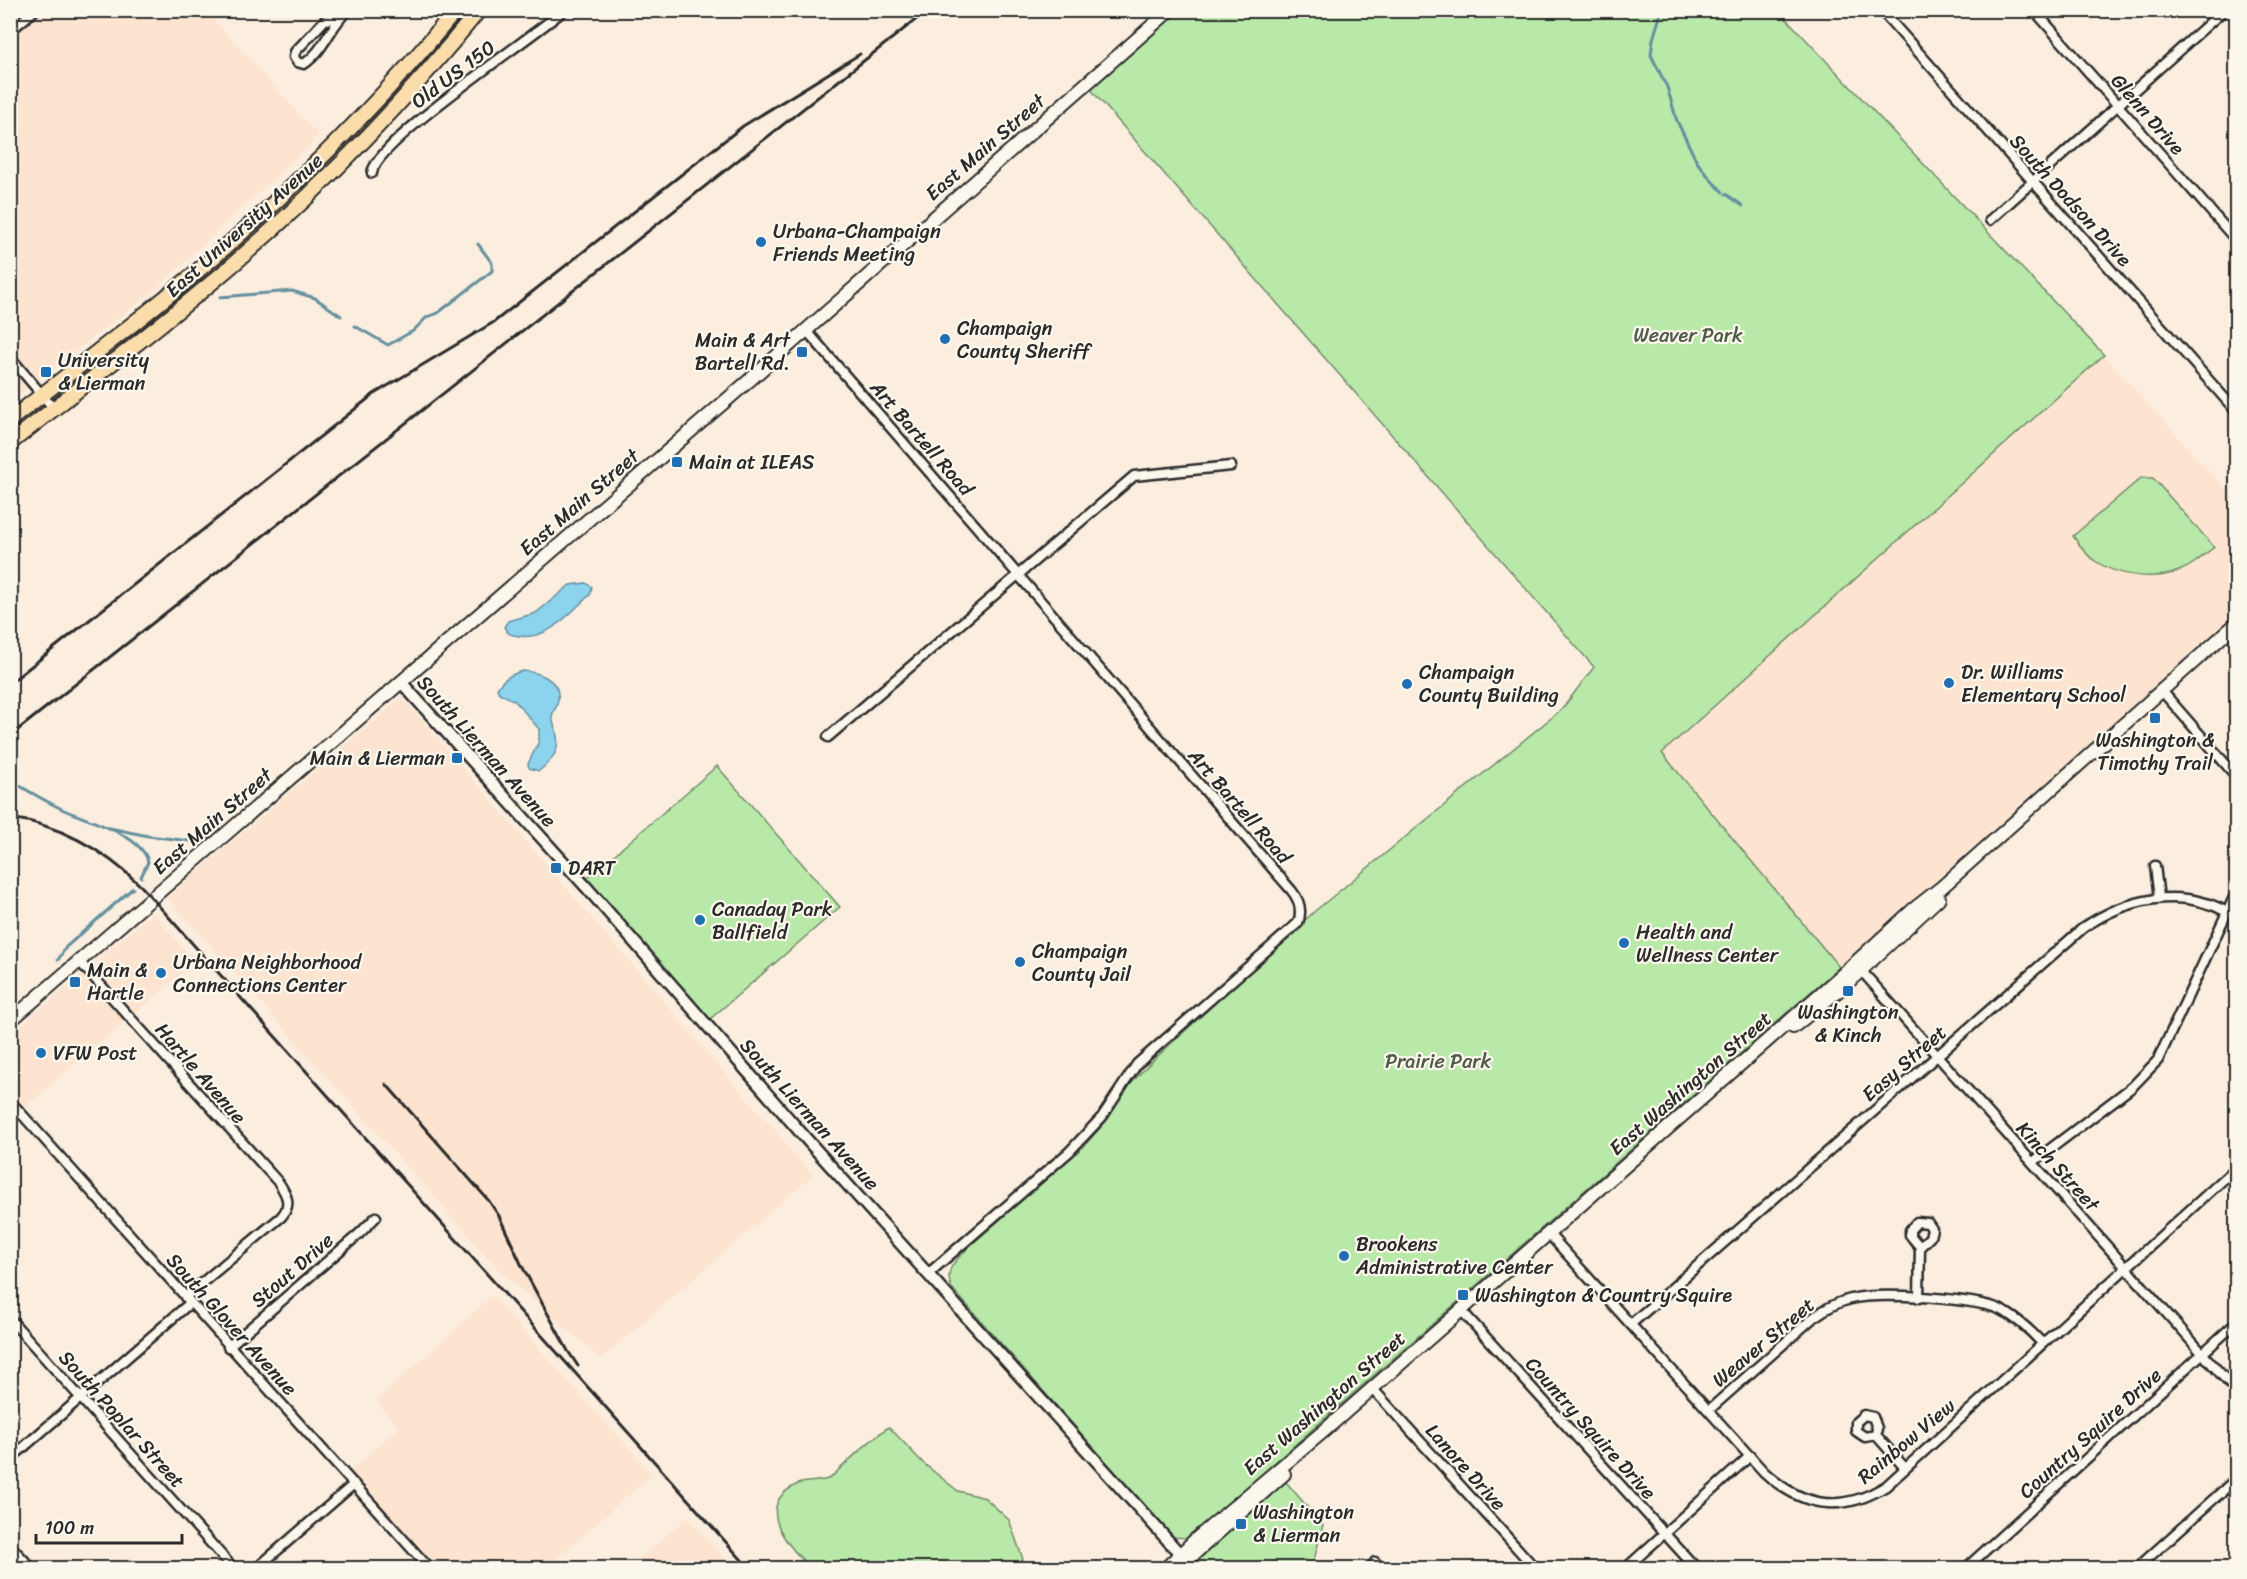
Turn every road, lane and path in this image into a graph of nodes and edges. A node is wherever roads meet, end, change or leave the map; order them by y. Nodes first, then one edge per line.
1 (35, 10) edge
2 (348, 10) edge
3 (456, 10) edge
4 (479, 10) edge
5 (564, 10) edge
6 (1170, 10) edge
7 (1881, 10) edge
8 (2034, 10) edge
9 (2224, 10) edge
10 (340, 18) junction
11 (10, 31) edge
12 (2118, 105) junction
13 (372, 172) dead end
14 (2033, 181) junction
15 (1990, 219) dead end
16 (2236, 240) edge
17 (806, 330) junction
18 (10, 357) edge
19 (42, 394) junction
20 (54, 409) junction
21 (2236, 411) edge
22 (10, 420) edge
23 (10, 443) edge
24 (1231, 466) dead end
25 (1019, 575) junction
26 (2236, 624) edge
27 (2236, 634) edge
28 (401, 682) junction
29 (2164, 693) junction
30 (828, 738) dead end
31 (2236, 776) edge
32 (2155, 866) dead end
33 (2236, 893) edge
34 (2159, 898) junction
35 (2228, 912) junction
36 (80, 961) junction
37 (1858, 966) junction
38 (10, 1021) edge
39 (1937, 1055) junction
40 (10, 1101) edge
41 (2033, 1162) junction
42 (2236, 1168) edge
43 (375, 1217) dead end
44 (1550, 1236) junction
45 (1920, 1247) dead end
46 (2127, 1268) junction
47 (929, 1273) junction
48 (1919, 1298) junction
49 (188, 1300) junction
50 (1463, 1312) junction
51 (10, 1319) edge
52 (2236, 1323) edge
53 (1631, 1324) junction
54 (2042, 1343) junction
55 (228, 1347) junction
56 (2203, 1353) junction
57 (1374, 1390) junction
58 (2236, 1391) edge
59 (81, 1399) junction
60 (1709, 1410) junction
61 (1876, 1435) dead end
62 (1750, 1456) junction
63 (10, 1459) edge
64 (1905, 1468) junction
65 (2236, 1479) edge
66 (354, 1484) junction
67 (1665, 1534) junction
68 (10, 1547) edge
69 (1186, 1563) edge
70 (30, 1569) edge
71 (233, 1569) edge
72 (257, 1569) edge
73 (429, 1569) edge
74 (1166, 1569) edge
75 (1535, 1569) edge
76 (1626, 1569) edge
77 (1696, 1569) edge
78 (1966, 1569) edge
79 (2137, 1569) edge

1 - 11 street
2 - 10 street
3 - 19 main road, East University Avenue
4 - 20 main road, East University Avenue
5 - 13 street, Old US 150
6 - 17 main road, East Main Street
7 - 14 street, South Dodson Drive
8 - 12 street, Glenn Drive
9 - 12 street
10 - 10 street
12 - 14 street
12 - 16 street, Glenn Drive
14 - 15 street
14 - 21 street, South Dodson Drive
17 - 25 street, Art Bartell Road
17 - 28 main road, East Main Street
18 - 19 street
19 - 20 street
19 - 22 main road, East University Avenue
20 - 23 main road, East University Avenue
24 - 25 street
25 - 30 street
25 - 47 street, Art Bartell Road
26 - 29 main road, East Washington Street
27 - 29 main road, East Washington Street
28 - 36 main road, East Main Street
28 - 47 street, South Lierman Avenue
29 - 31 street
29 - 37 main road, East Washington Street
32 - 34 street
33 - 35 street
34 - 35 street, Easy Street
34 - 39 street, Easy Street
35 - 41 street
36 - 38 main road, East Main Street
36 - 49 street, Hartle Avenue
37 - 39 street, Kinch Street
37 - 44 main road, East Washington Street
39 - 41 street, Kinch Street
39 - 53 street, Easy Street
40 - 49 street, South Glover Avenue
41 - 46 street, Kinch Street
42 - 46 street, Rainbow View
43 - 55 street, Stout Drive
44 - 50 main road, East Washington Street
44 - 53 street, Rainbow View
45 - 48 street
46 - 54 street, Rainbow View
46 - 56 street, Kinch Street
47 - 69 street, South Lierman Avenue
48 - 54 street, Weaver Street
48 - 60 street, Weaver Street
49 - 55 street, South Glover Avenue
49 - 59 street
50 - 57 main road, East Washington Street
50 - 67 street, Country Squire Drive
51 - 59 street, South Poplar Street
52 - 56 street, Country Squire Drive
53 - 60 street, Rainbow View
54 - 64 street, Rainbow View
55 - 66 street, South Glover Avenue
56 - 58 street, Kinch Street
56 - 78 street, Country Squire Drive
57 - 69 main road, East Washington Street
57 - 75 street, Lanore Drive
59 - 63 street
59 - 71 street, South Poplar Street
60 - 62 street, Rainbow View
61 - 64 street
62 - 64 street, Rainbow View
62 - 67 street
65 - 79 street
66 - 72 street
66 - 73 street, South Glover Avenue
67 - 76 street
67 - 77 street, Country Squire Drive
68 - 70 street
69 - 74 main road, East Washington Street

